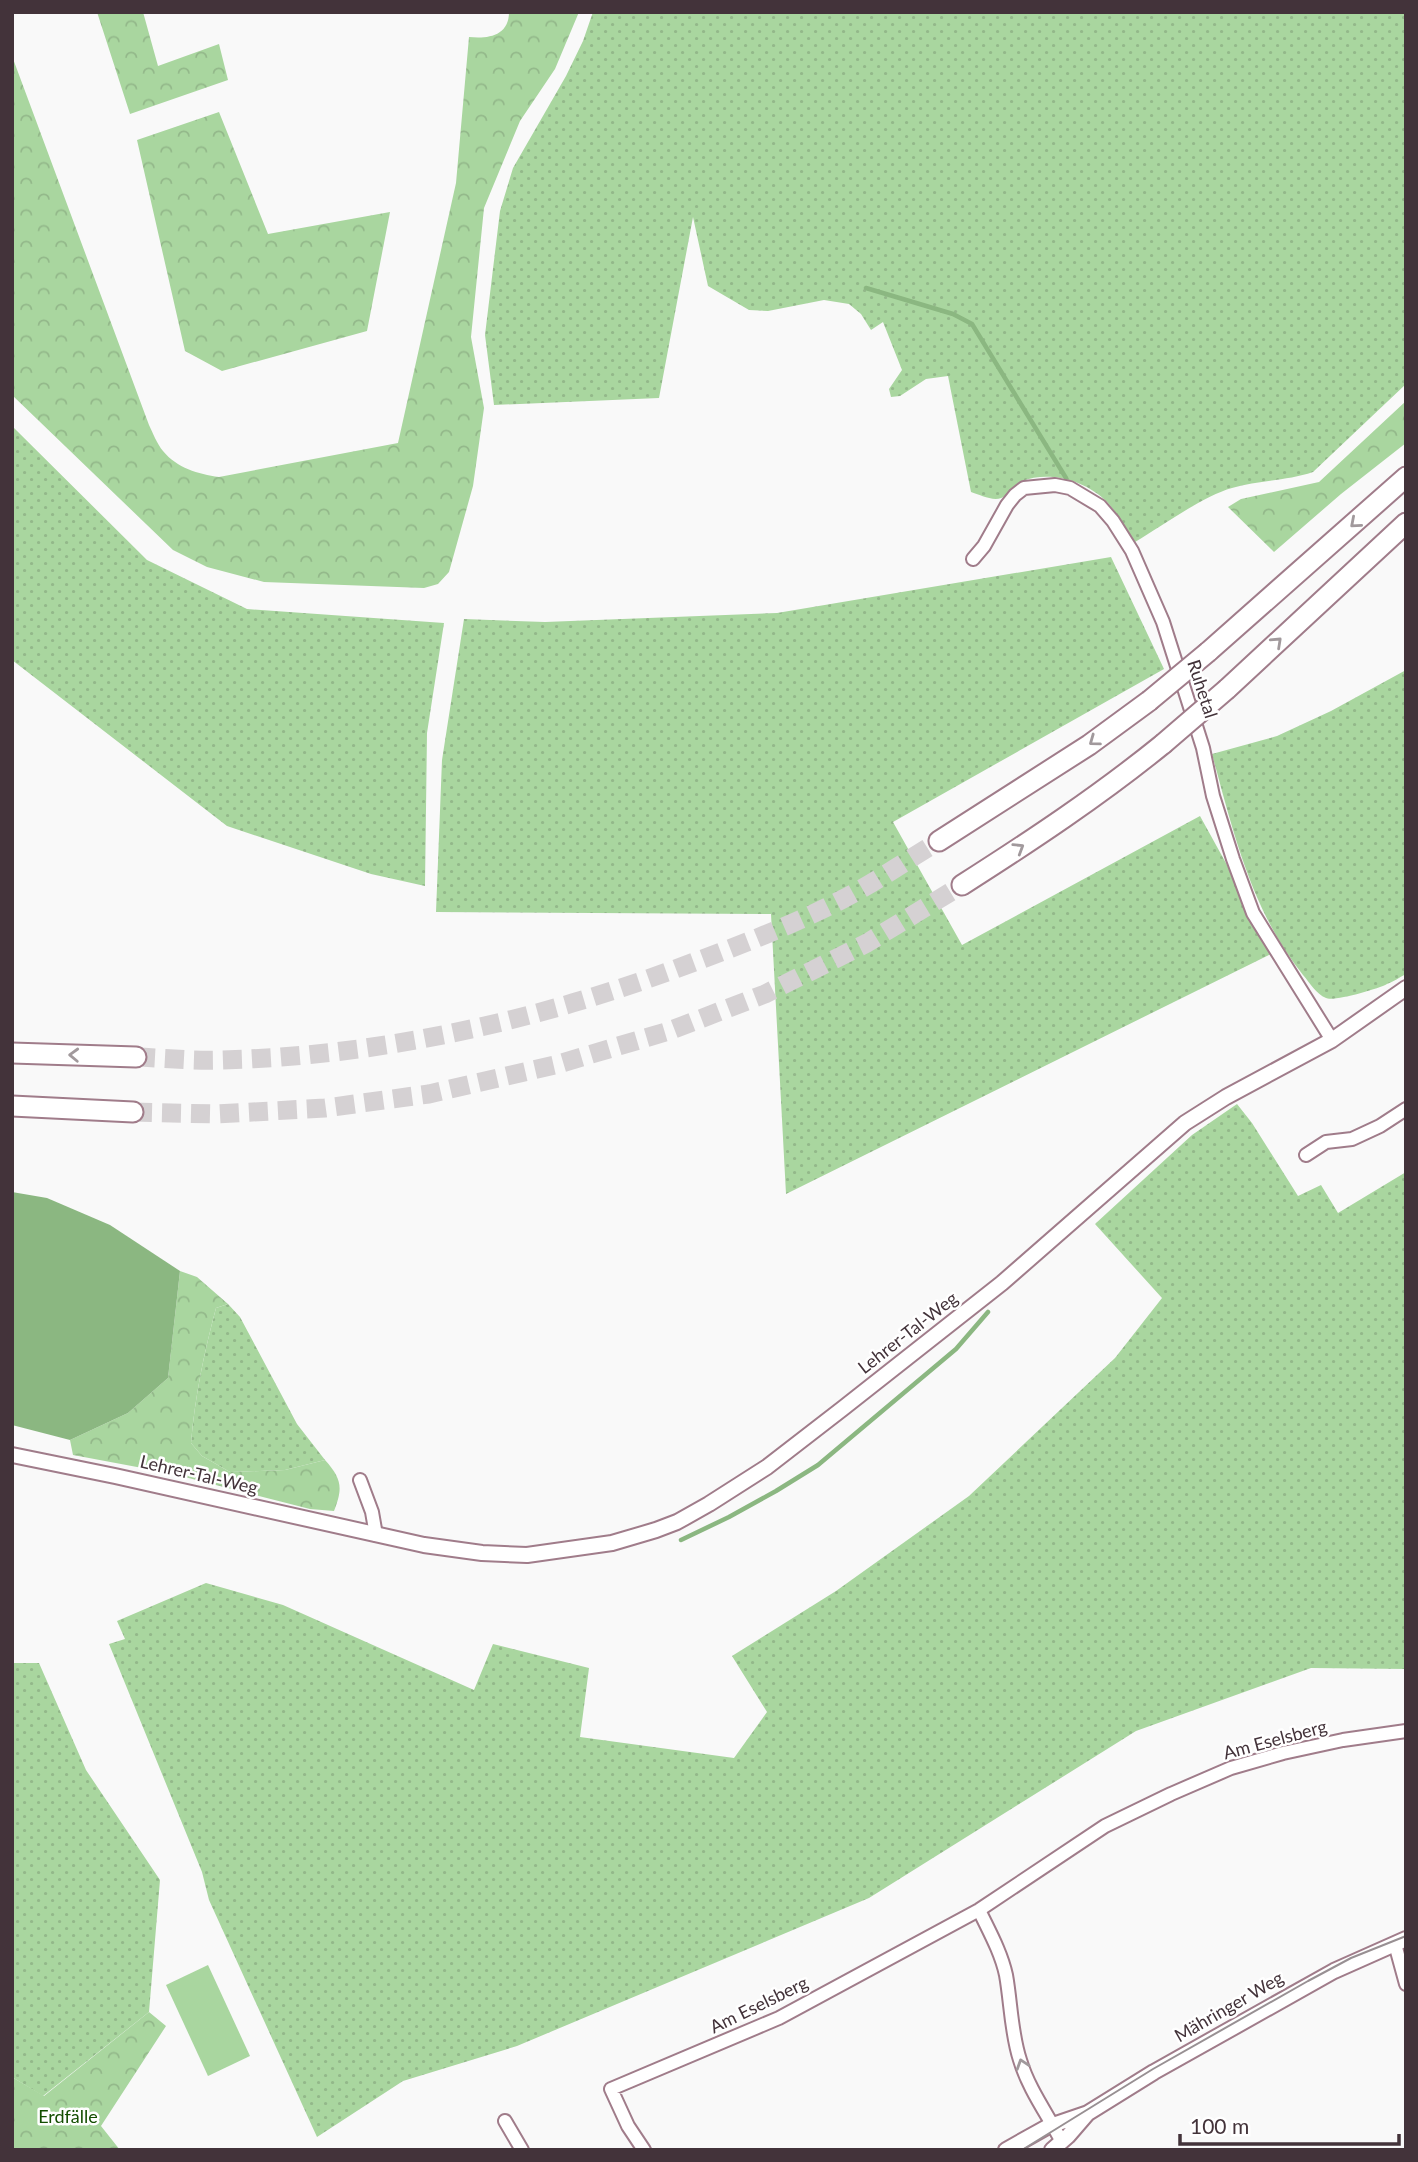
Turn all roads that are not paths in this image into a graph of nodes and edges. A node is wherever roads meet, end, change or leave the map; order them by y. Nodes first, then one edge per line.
1 (1406, 477) edge
2 (1406, 523) edge
3 (973, 559) dead end
4 (939, 841) tunnel mouth
5 (961, 885) tunnel mouth
6 (1406, 988) edge
7 (1332, 1040) junction
8 (12, 1054) edge
9 (136, 1057) tunnel mouth
10 (12, 1106) edge
11 (1406, 1109) edge
12 (133, 1112) tunnel mouth
13 (1306, 1155) dead end
14 (12, 1455) edge
15 (360, 1480) dead end
16 (376, 1535) junction
17 (1406, 1731) edge
18 (979, 1910) junction
19 (1400, 1941) edge
20 (1406, 1984) edge
21 (1088, 2113) junction
22 (505, 2121) dead end
23 (1053, 2125) junction
24 (1057, 2146) edge
25 (522, 2150) edge
26 (644, 2150) edge
27 (1006, 2150) edge

1 -> 4 highway, bridge
5 -> 2 highway, bridge
3 - 7 street, Ruhetal
6 - 7 street, Lehrer-Tal-Weg
7 - 16 street, Lehrer-Tal-Weg
9 -> 8 highway
10 - 12 highway
11 - 13 street
14 - 16 street, Lehrer-Tal-Weg
15 - 16 street
17 - 18 street, Am Eselsberg
23 -> 18 street
18 - 26 street, Am Eselsberg
19 - 20 street, Mähringer Weg
19 - 21 street, Mähringer Weg
21 - 23 street, Mähringer Weg
21 - 24 street, Mähringer Weg
22 - 25 street
23 - 24 street, Mähringer Weg
23 - 27 street, Mähringer Weg

